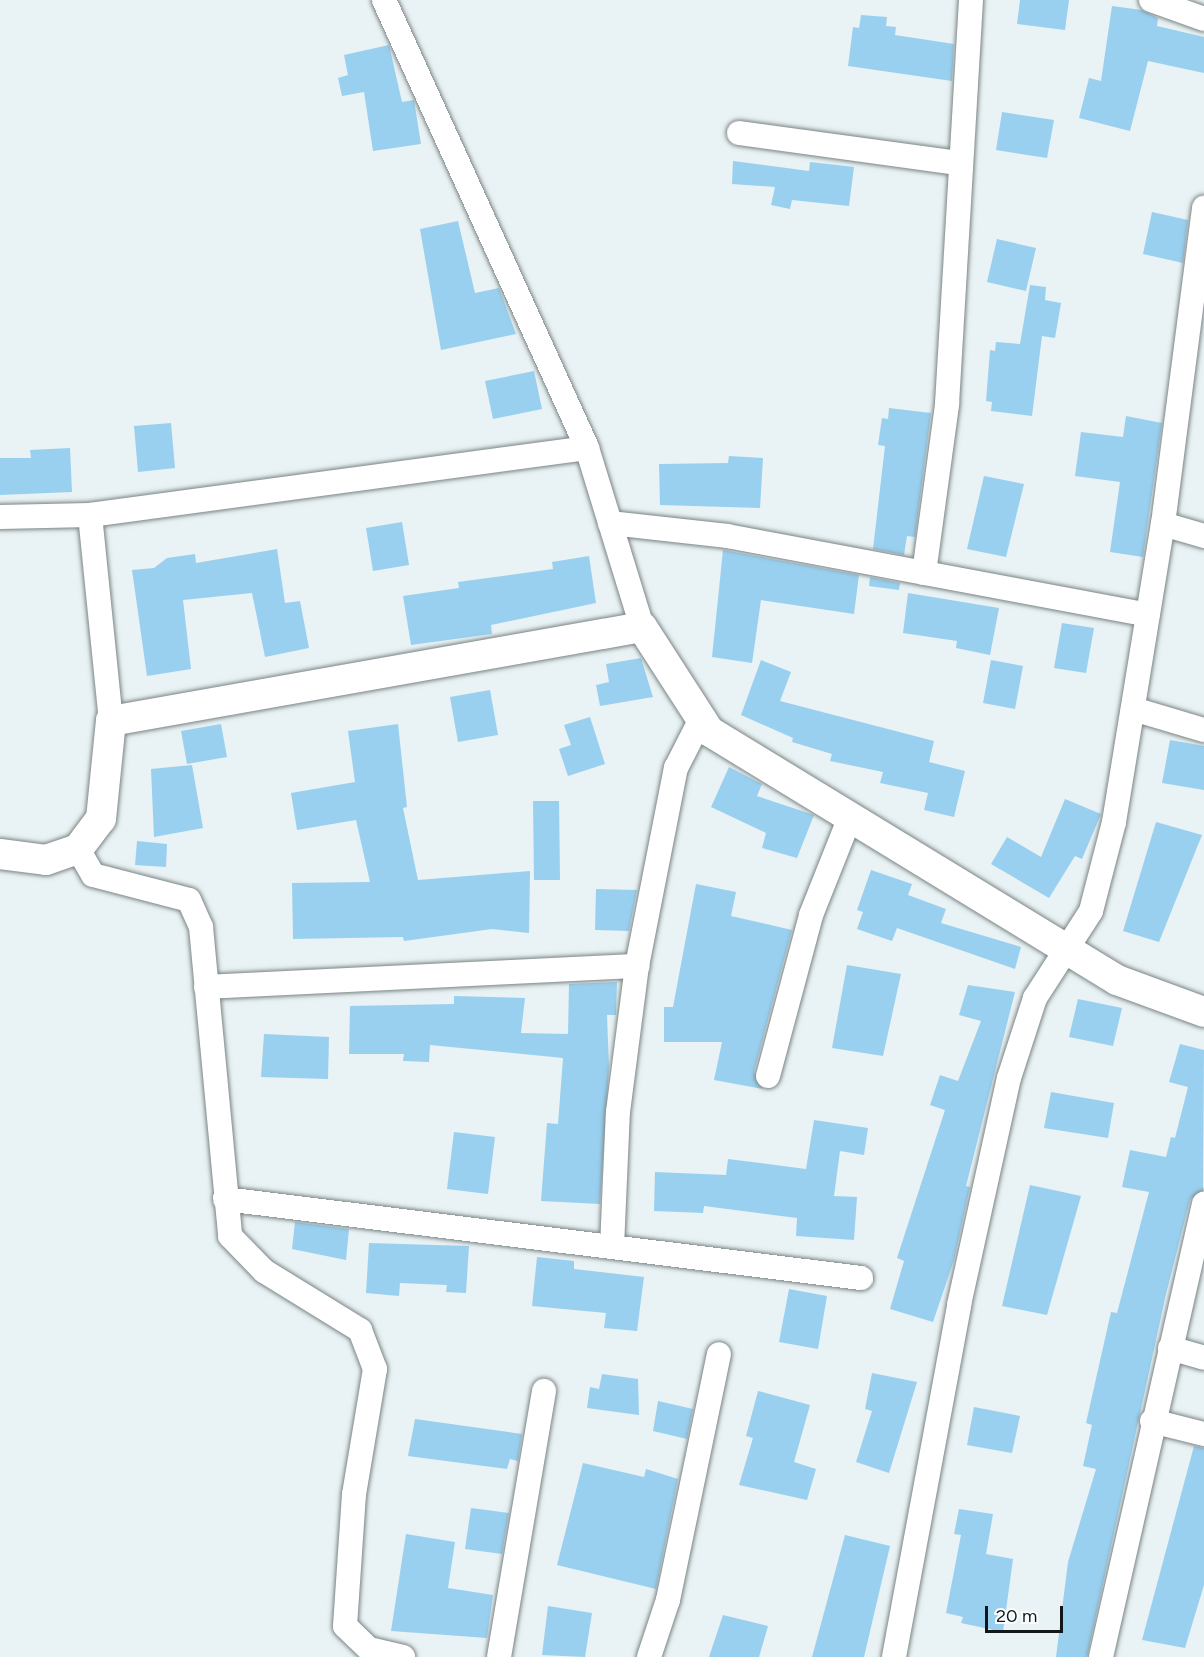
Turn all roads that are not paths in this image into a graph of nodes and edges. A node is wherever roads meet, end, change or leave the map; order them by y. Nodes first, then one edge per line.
1 (384, 0) edge
2 (971, 0) edge
3 (1150, 0) edge
4 (1204, 19) edge
5 (739, 133) dead end
6 (959, 163) junction
7 (1204, 208) edge
8 (1194, 341) edge
9 (587, 448) junction
10 (90, 515) junction
11 (0, 517) edge
12 (610, 523) junction
13 (1163, 524) junction
14 (1204, 536) edge
15 (924, 573) junction
16 (1148, 615) junction
17 (642, 627) junction
18 (1133, 709) junction
19 (701, 719) junction
20 (111, 721) junction
21 (1204, 730) edge
22 (850, 817) junction
23 (78, 849) junction
24 (0, 854) edge
25 (1068, 951) junction
26 (637, 966) junction
27 (206, 987) junction
28 (1204, 1012) edge
29 (768, 1076) dead end
30 (225, 1199) junction
31 (1204, 1204) edge
32 (612, 1247) junction
33 (861, 1278) dead end
34 (1170, 1348) junction
35 (719, 1354) dead end
36 (1204, 1358) edge
37 (544, 1391) dead end
38 (1152, 1421) junction
39 (1204, 1434) edge
40 (404, 1657) edge
41 (499, 1657) edge
42 (649, 1657) edge
43 (894, 1657) edge
44 (1101, 1657) edge

1 - 9 street
2 - 6 street
3 - 4 street
5 - 6 street
6 - 15 street
7 - 8 street
8 - 13 street
9 - 10 street
9 - 12 street
10 - 11 street
10 - 20 street
12 - 15 street
12 - 17 street
13 - 14 street
13 - 16 street
15 - 16 street
16 - 18 street
17 - 19 street
17 - 20 street
18 - 21 street
18 - 25 street
19 - 22 street
19 - 26 street
20 - 23 street
22 - 25 street
22 - 29 street
23 - 24 street
23 - 27 street
25 - 28 street
25 - 43 street
26 - 27 street
26 - 32 street
27 - 30 street
30 - 32 street
30 - 40 street
31 - 34 street
32 - 33 street
34 - 36 street
34 - 38 street
35 - 42 street
37 - 41 street
38 - 39 street
38 - 44 street

